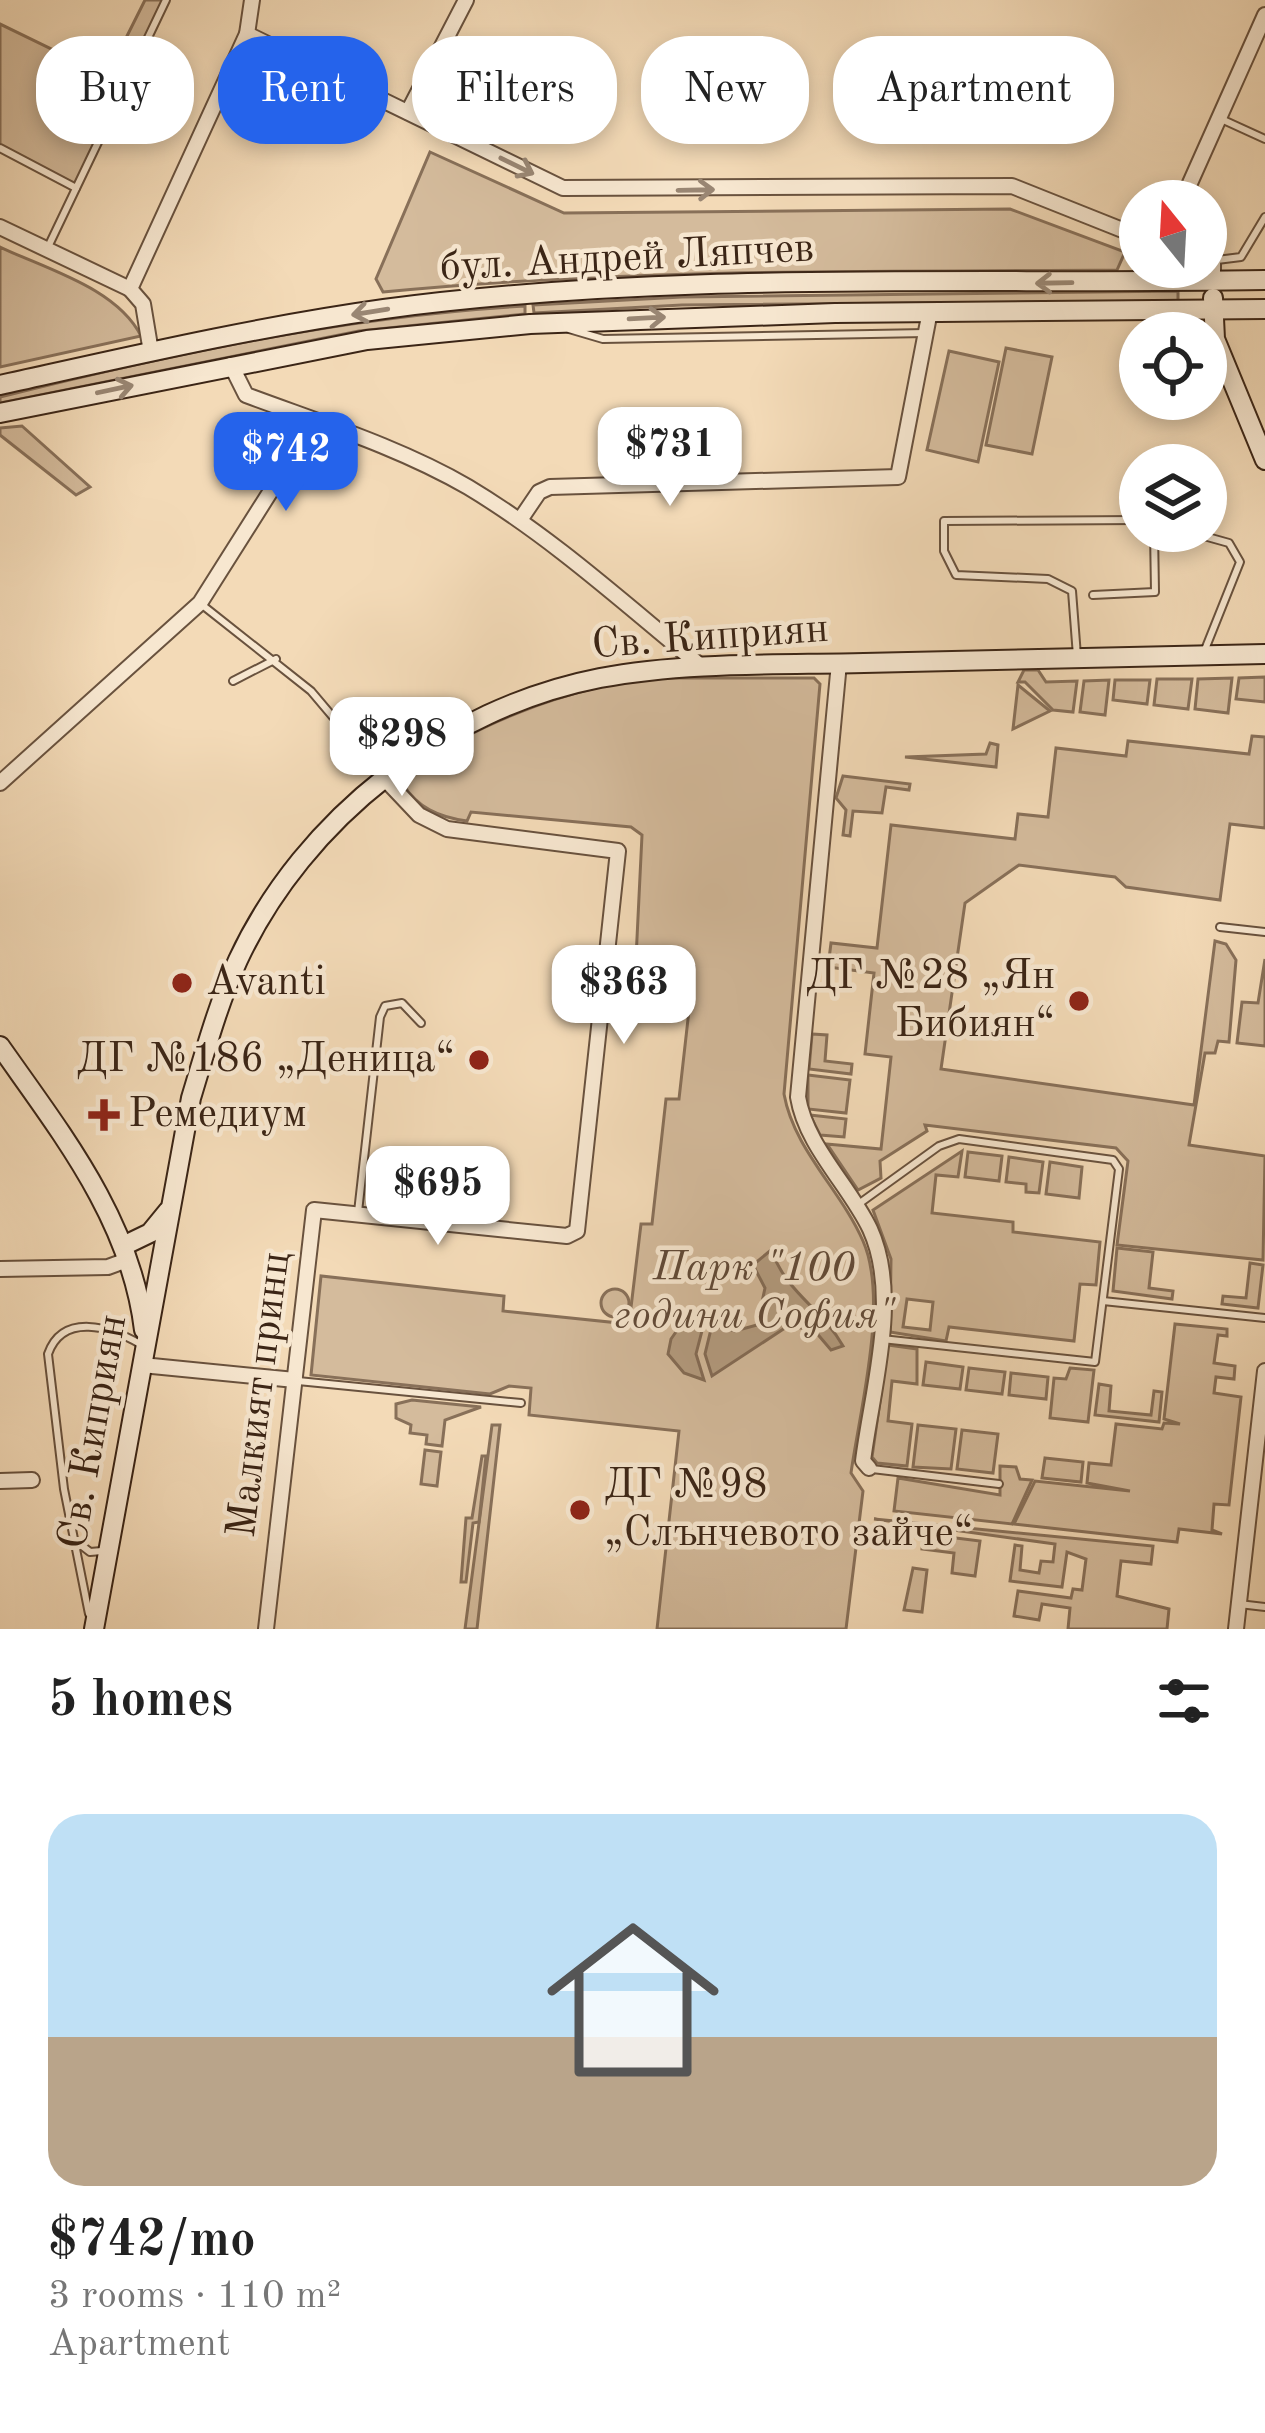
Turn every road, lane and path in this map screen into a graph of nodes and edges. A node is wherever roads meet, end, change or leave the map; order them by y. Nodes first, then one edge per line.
1 (166, 0) edge
2 (252, 0) edge
3 (466, 0) edge
4 (1265, 15) edge
5 (247, 34) junction
6 (408, 112) junction
7 (1219, 118) junction
8 (1265, 139) edge
9 (0, 148) edge
10 (1191, 180) edge
11 (76, 188) junction
12 (1265, 217) edge
13 (0, 227) edge
14 (1119, 229) edge
15 (46, 250) junction
16 (1227, 258) edge
17 (1265, 280) edge
18 (1227, 281) edge
19 (1119, 283) edge
20 (1213, 288) edge
21 (130, 290) junction
22 (1213, 309) junction
23 (1265, 309) edge
24 (930, 311) junction
25 (548, 323) junction
26 (926, 333) junction
27 (152, 352) junction
28 (231, 365) junction
29 (0, 386) edge
30 (0, 412) edge
31 (315, 421) junction
32 (1265, 460) edge
33 (520, 520) junction
34 (1119, 520) edge
35 (1227, 542) edge
36 (1154, 552) edge
37 (1093, 595) dead end
38 (200, 603) junction
39 (1265, 654) edge
40 (1203, 656) junction
41 (1077, 658) junction
42 (276, 659) junction
43 (839, 663) junction
44 (702, 668) junction
45 (233, 680) dead end
46 (385, 778) junction
47 (0, 782) edge
48 (1220, 927) dead end
49 (1265, 932) edge
50 (421, 1023) dead end
51 (0, 1046) edge
52 (175, 1195) junction
53 (857, 1204) junction
54 (358, 1214) junction
55 (169, 1228) junction
56 (125, 1253) junction
57 (0, 1269) edge
58 (1103, 1301) junction
59 (1265, 1318) edge
60 (879, 1339) junction
61 (144, 1356) junction
62 (1265, 1371) edge
63 (295, 1381) junction
64 (521, 1403) dead end
65 (869, 1468) joint
66 (32, 1480) dead end
67 (0, 1481) edge
68 (998, 1484) dead end
69 (74, 1539) junction
70 (109, 1546) junction
71 (1239, 1604) junction
72 (1265, 1607) edge
73 (93, 1629) edge
74 (266, 1629) edge
75 (1236, 1629) edge

1 - 11 lane
2 - 5 street
3 - 6 street
4 - 7 street
5 - 6 street
5 - 21 street
6 -> 14 street
7 - 8 lane
7 - 10 street
9 - 11 lane
11 - 15 lane
12 - 16 lane
13 - 15 street
15 - 21 street
17 - 18 main road, бул. Андрей Ляпчев
19 -> 27 main road, бул. Андрей Ляпчев
20 - 22 main road
21 - 27 street
22 - 23 main road, бул. Андрей Ляпчев
22 - 24 main road, бул. Андрей Ляпчев
22 - 32 main road
25 -> 24 main road, бул. Андрей Ляпчев
24 - 26 street
25 - 26 lane
25 - 28 main road, бул. Андрей Ляпчев
26 - 33 street
27 - 29 main road, бул. Андрей Ляпчев
30 -> 28 main road, бул. Андрей Ляпчев
28 - 31 street
31 - 33 street
31 - 38 street
33 - 44 street
34 - 41 lane
35 - 40 lane
36 - 37 lane
38 - 42 lane
38 - 47 street
39 - 40 main road, Св. Киприян
40 - 41 main road, Св. Киприян
41 - 43 main road, Св. Киприян
42 - 45 lane
42 - 46 lane
43 - 44 main road, Св. Киприян
43 - 53 street
44 - 46 main road, Св. Киприян
46 - 52 main road, Св. Киприян
46 - 54 street, Малкият принц
48 - 49 lane
50 - 54 lane
51 - 56 main road
52 - 55 main road, Св. Киприян
52 - 56 main road
53 - 58 lane
53 - 60 street
54 - 63 street, Малкият принц
55 - 56 main road
55 - 61 main road, Св. Киприян
56 - 57 street
56 - 61 main road
58 - 59 lane
58 - 60 lane
60 - 65 street
61 - 63 street
61 - 69 lane
61 - 70 main road, Св. Киприян
62 - 71 street
63 - 64 lane
63 - 74 street, Малкият принц
65 - 68 lane
66 - 67 street
69 - 70 lane
69 - 73 lane
70 - 73 main road, Св. Киприян
71 - 72 lane
71 - 75 street

